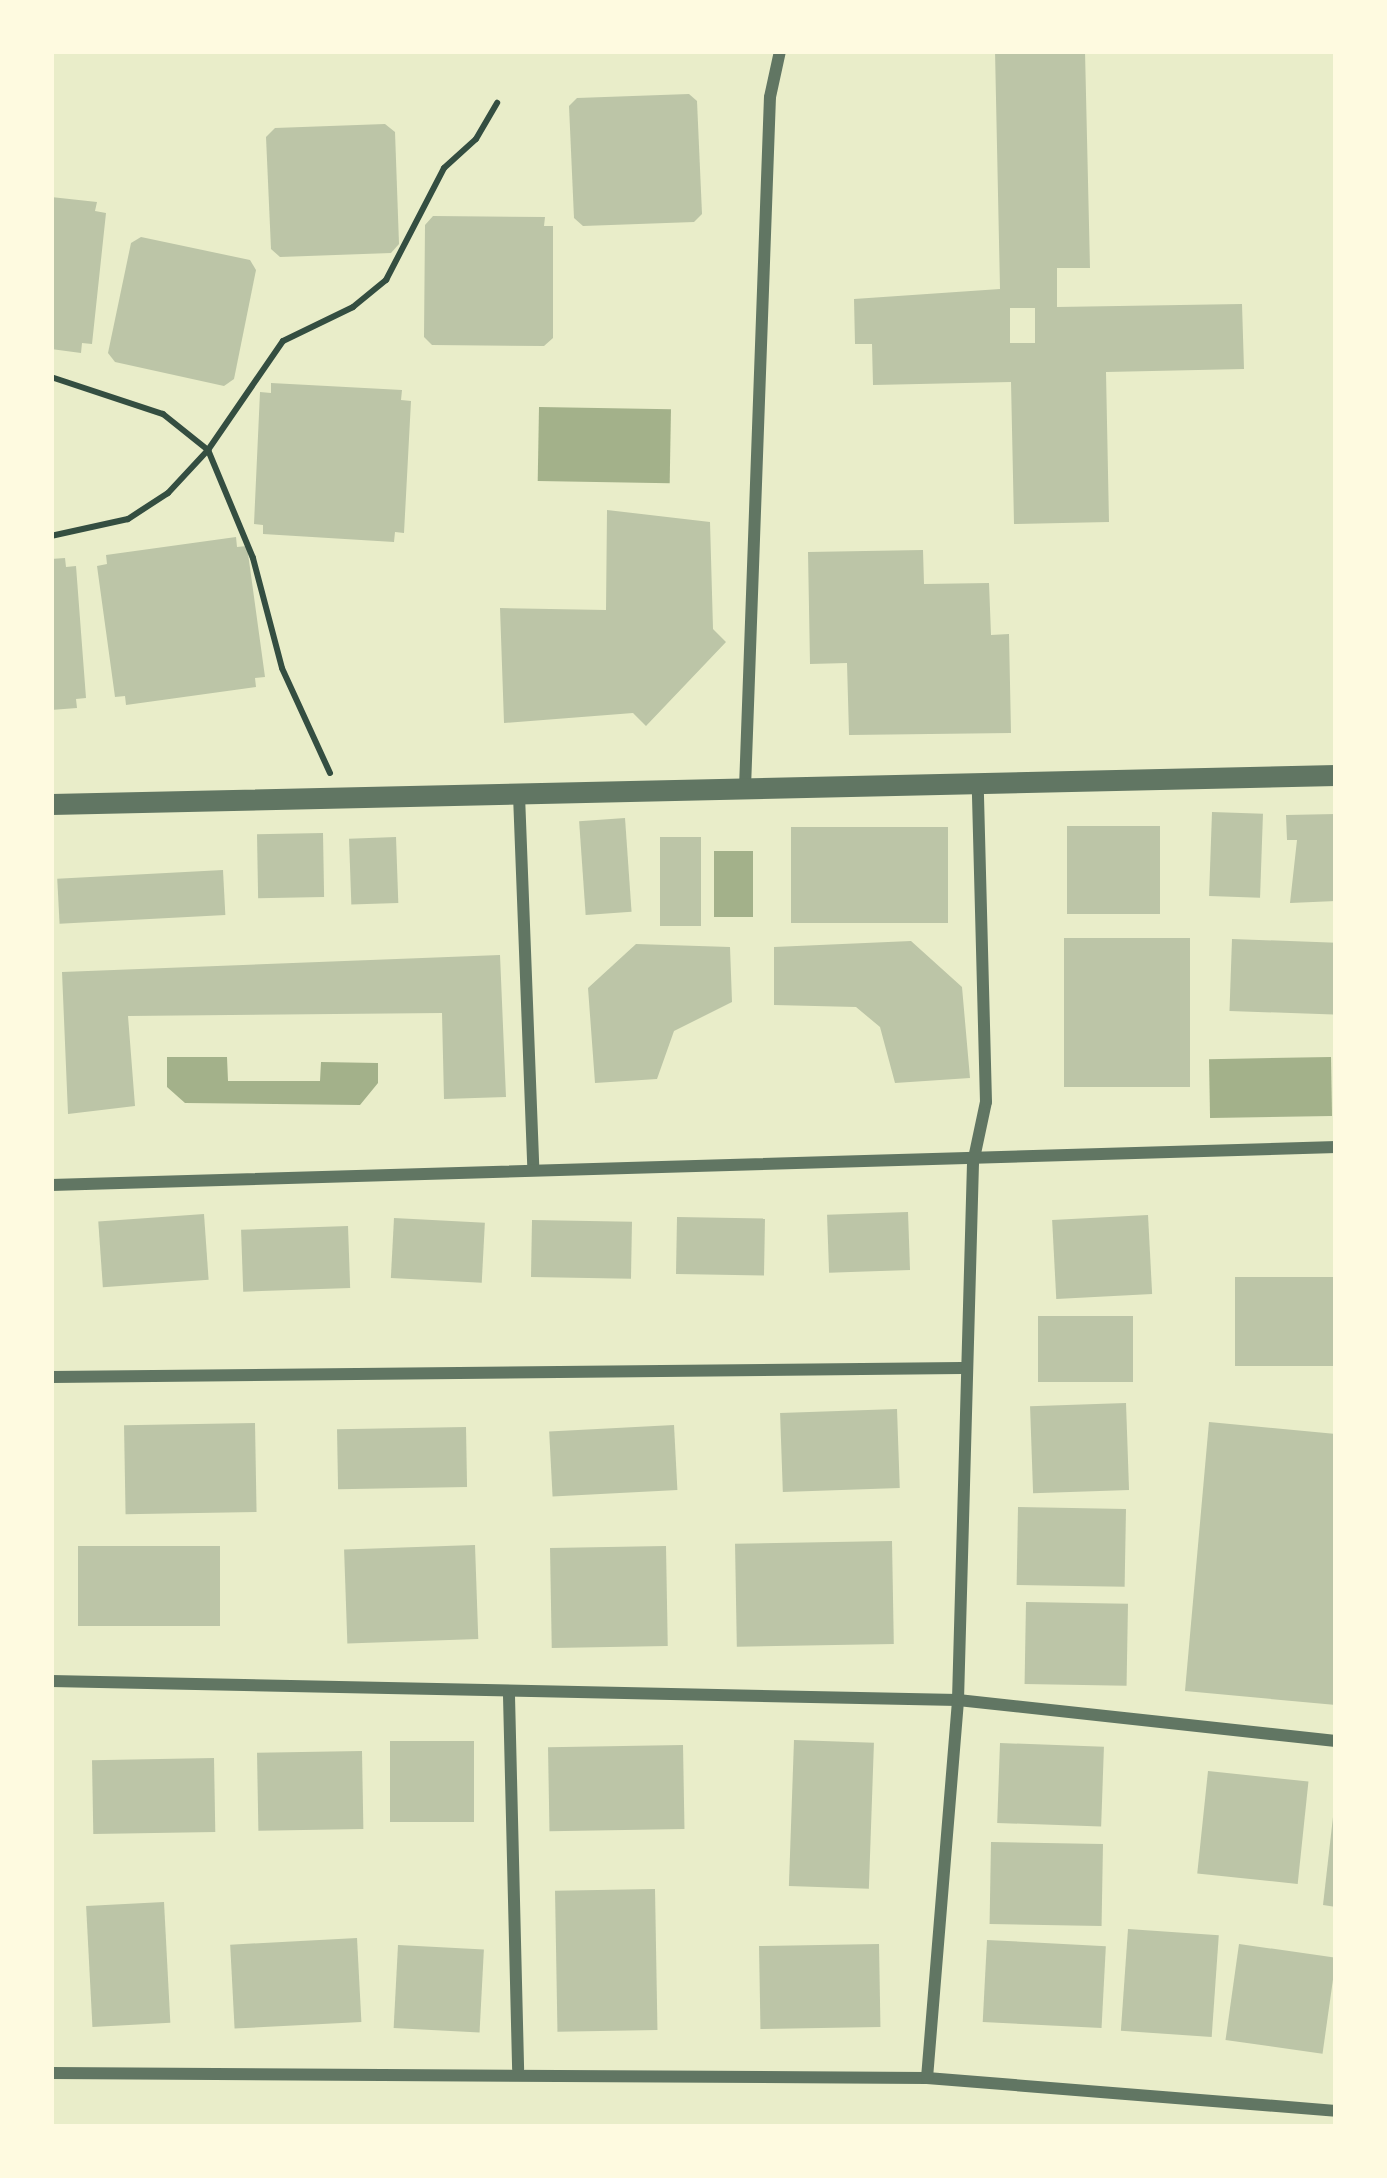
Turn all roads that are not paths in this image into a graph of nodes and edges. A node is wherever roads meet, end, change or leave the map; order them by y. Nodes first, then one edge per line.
1 (780, 51) edge
2 (1336, 775) edge
3 (745, 788) junction
4 (978, 788) junction
5 (519, 795) junction
6 (51, 804) edge
7 (1336, 1147) edge
8 (973, 1163) junction
9 (533, 1165) junction
10 (51, 1185) edge
11 (962, 1368) junction
12 (51, 1377) edge
13 (51, 1681) edge
14 (509, 1696) junction
15 (958, 1700) junction
16 (1336, 1741) edge
17 (518, 2069) junction
18 (51, 2073) edge
19 (927, 2078) junction
20 (1336, 2111) edge

1 - 3 street
2 - 4 street
3 - 4 street
3 - 5 street
4 - 8 street
5 - 6 street
5 - 9 street
7 - 8 street
8 - 9 street
8 - 11 street
9 - 10 street
11 - 12 street
11 - 15 street
13 - 14 street
14 - 15 street
14 - 17 street
15 - 16 street
15 - 19 street
17 - 18 street
17 - 19 street
19 - 20 street

